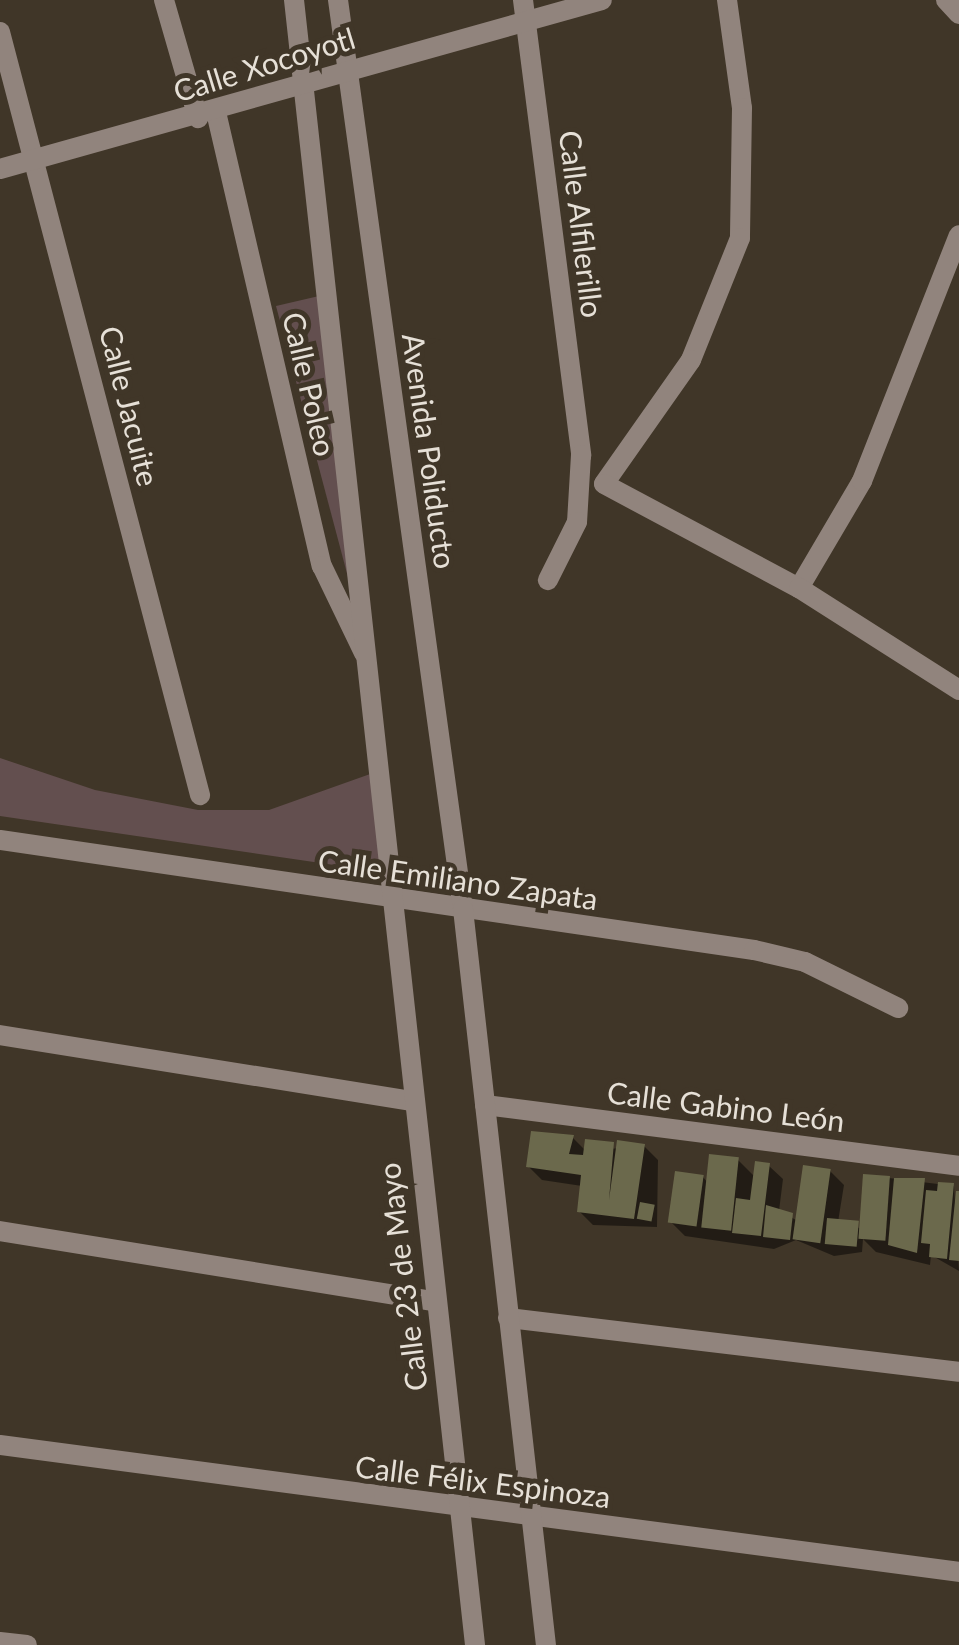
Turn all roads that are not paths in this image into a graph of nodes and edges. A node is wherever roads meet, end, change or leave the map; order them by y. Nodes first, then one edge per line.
1 (164, 0) edge
2 (294, 0) edge
3 (338, 0) edge
4 (523, 0) edge
5 (602, 0) edge
6 (728, 0) edge
7 (946, 0) edge
8 (959, 14) edge
9 (526, 23) junction
10 (0, 32) edge
11 (347, 68) junction
12 (304, 82) junction
13 (207, 115) junction
14 (36, 158) junction
15 (0, 168) edge
16 (959, 235) edge
17 (581, 456) junction
18 (604, 484) junction
19 (548, 580) dead end
20 (799, 588) junction
21 (368, 662) junction
22 (959, 690) edge
23 (200, 795) dead end
24 (0, 840) edge
25 (390, 902) junction
26 (464, 909) junction
27 (898, 1008) dead end
28 (0, 1035) edge
29 (412, 1101) junction
30 (485, 1105) junction
31 (959, 1166) edge
32 (0, 1232) edge
33 (436, 1302) junction
34 (508, 1318) junction
35 (959, 1372) edge
36 (0, 1444) edge
37 (460, 1512) junction
38 (533, 1518) junction
39 (959, 1572) edge
40 (0, 1642) edge
41 (27, 1645) edge
42 (476, 1645) edge
43 (546, 1645) edge

1 - 13 street, Calle Poleo
2 - 12 street
3 - 11 street, Avenida Poliducto
4 - 9 street, Calle Alfilerillo
5 - 9 street, Calle Xocoyotl
6 - 18 street
7 - 8 street
9 - 11 street, Calle Xocoyotl
9 - 17 street, Calle Alfilerillo
10 - 14 street, Calle Jacuite
11 - 12 street, Calle Xocoyotl
11 - 26 street, Avenida Poliducto
12 - 13 street, Calle Xocoyotl
12 - 21 street
13 - 14 street, Calle Xocoyotl
13 - 21 street, Calle Poleo
14 - 15 street, Calle Xocoyotl
14 - 23 street, Calle Jacuite
16 - 20 street
17 - 18 street
17 - 19 street, Calle Alfilerillo
18 - 20 street
20 - 22 street
21 - 25 street
24 - 25 street, Calle Emiliano Zapata
25 - 26 street, Calle Emiliano Zapata
25 - 29 street, Calle 23 de Mayo
26 - 27 street, Calle Emiliano Zapata
26 - 30 street
28 - 29 street
29 - 33 street, Calle 23 de Mayo
30 - 31 street, Calle Gabino León
30 - 34 street
32 - 33 street
33 - 37 street, Calle 23 de Mayo
34 - 35 street
34 - 38 street
36 - 37 street, Calle Félix Espinoza
37 - 38 street, Calle Félix Espinoza
37 - 42 street, Calle 23 de Mayo
38 - 39 street, Calle Félix Espinoza
38 - 43 street
40 - 41 street

